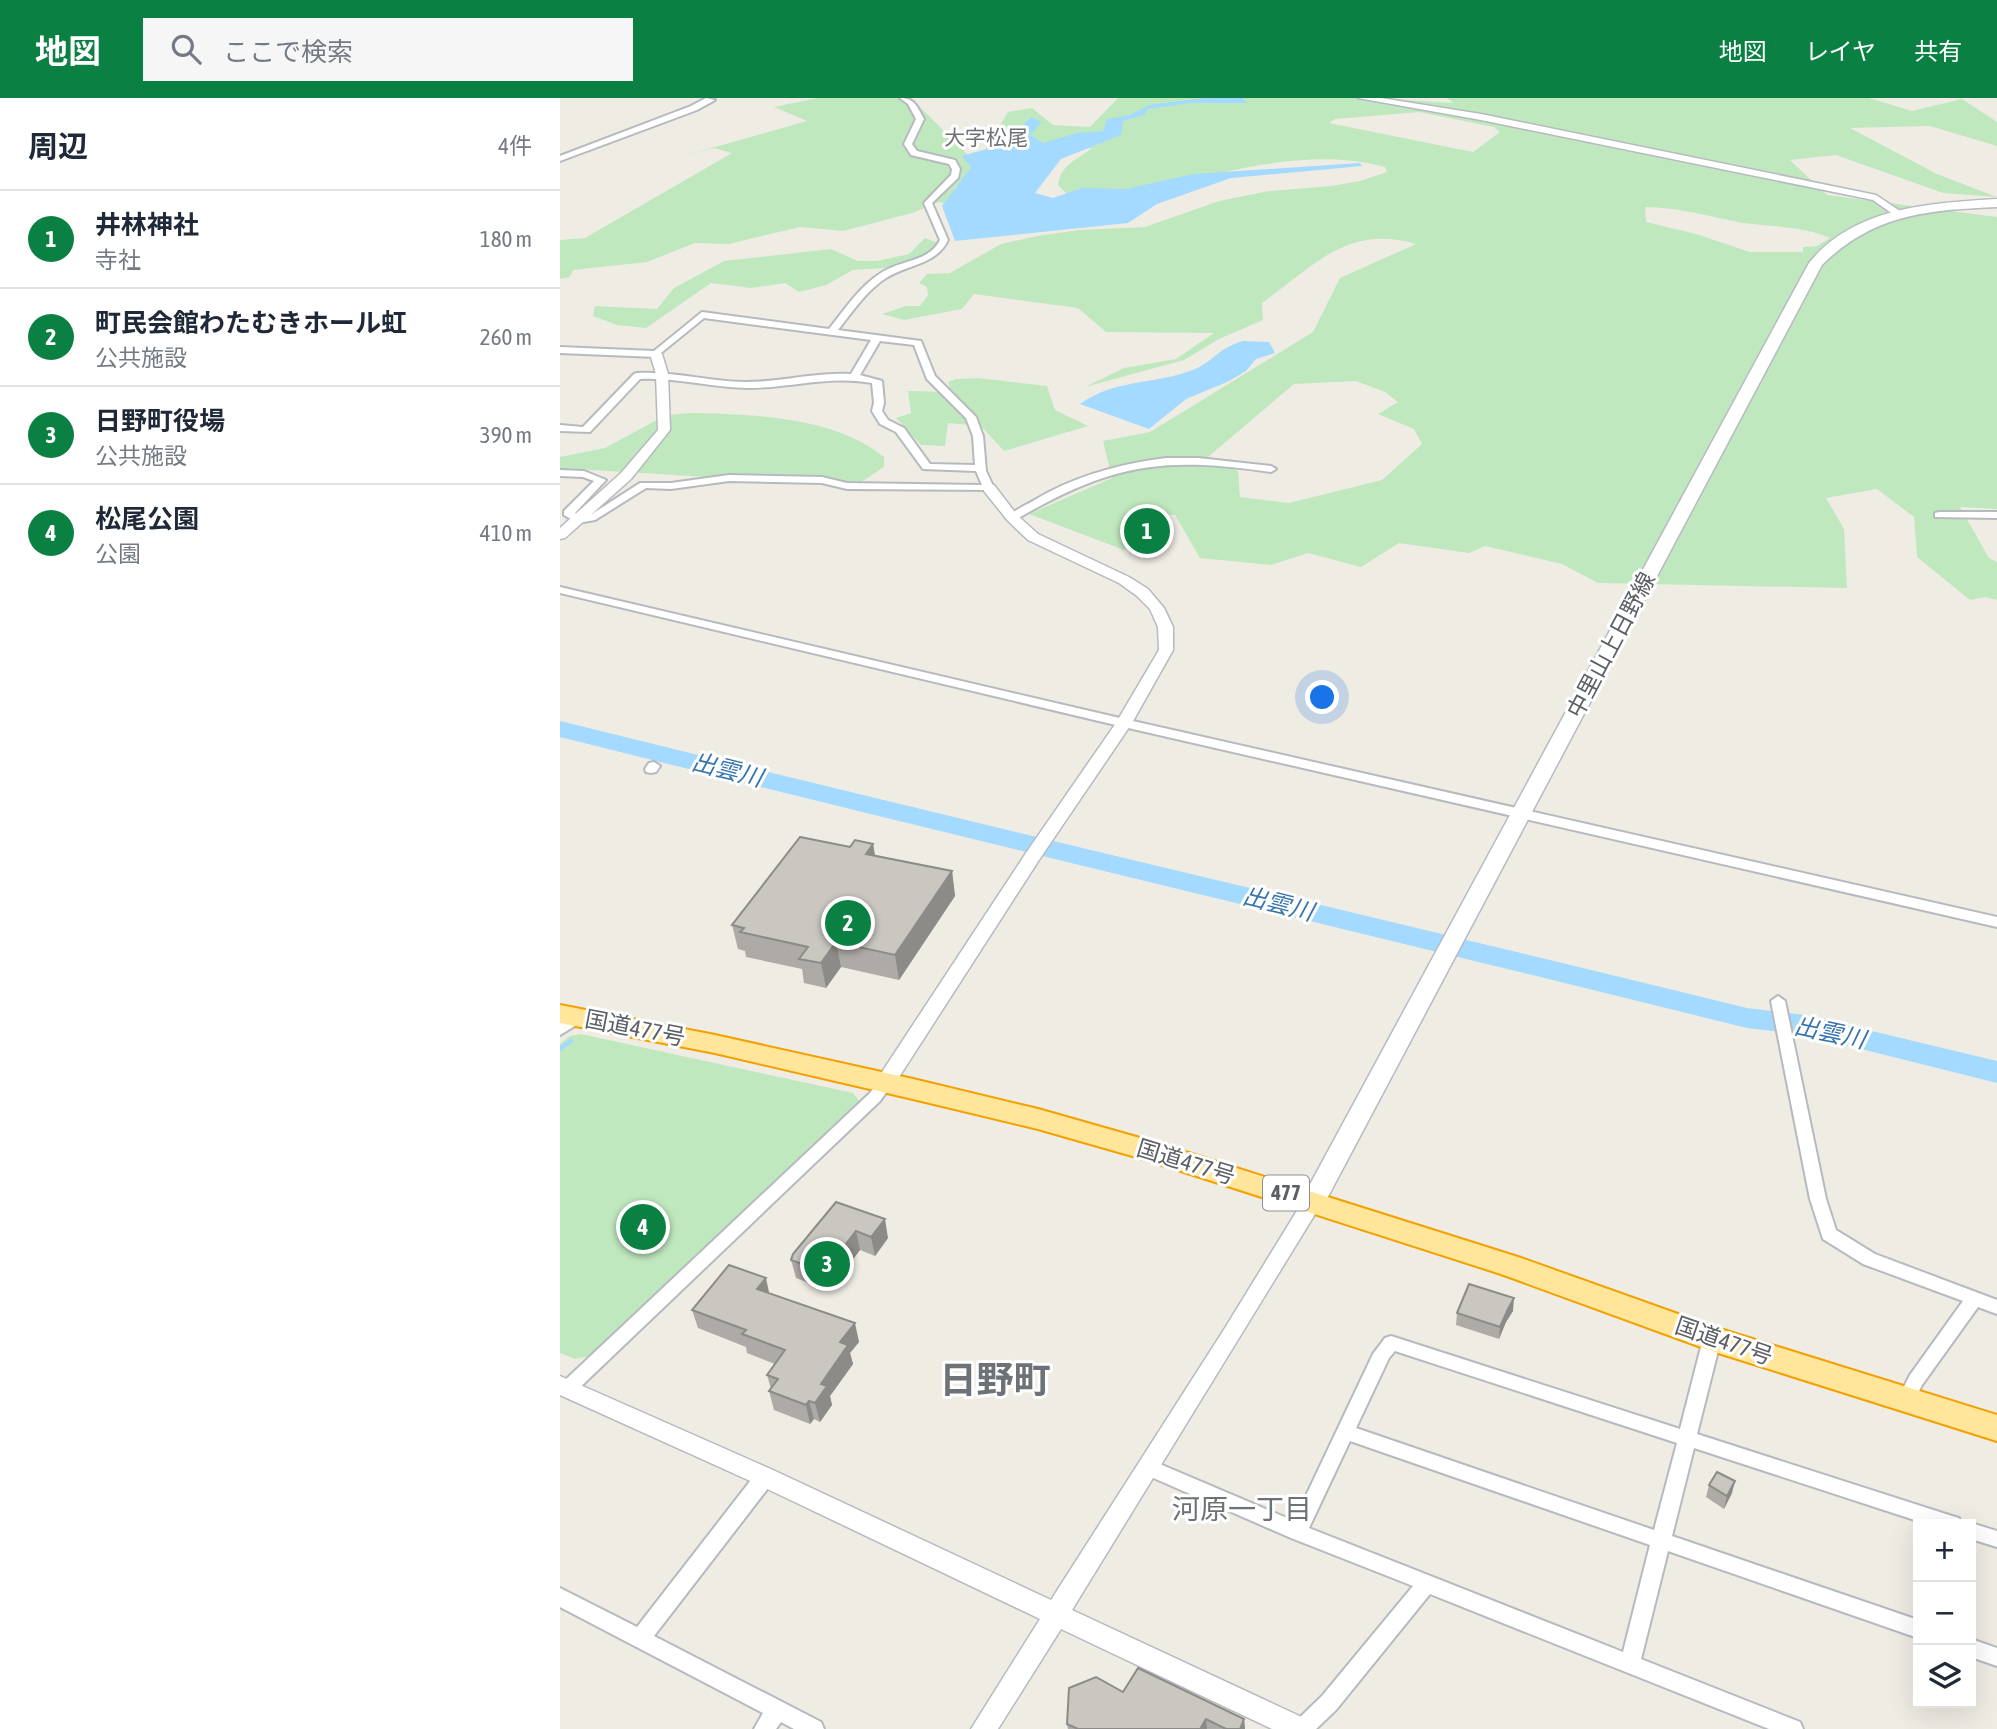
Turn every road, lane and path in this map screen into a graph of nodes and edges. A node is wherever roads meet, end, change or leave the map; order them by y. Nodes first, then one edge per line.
1 (709, 98) edge
2 (904, 98) edge
3 (1363, 98) edge
4 (560, 159) edge
5 (1997, 203) edge
6 (1898, 213) junction
7 (831, 332) junction
8 (877, 338) junction
9 (560, 350) edge
10 (656, 354) junction
11 (662, 374) junction
12 (855, 375) junction
13 (560, 428) edge
14 (981, 468) junction
15 (1271, 469) dead end
16 (560, 473) edge
17 (989, 488) junction
18 (1939, 514) dead end
19 (1997, 515) edge
20 (1011, 518) junction
21 (578, 520) junction
22 (560, 534) edge
23 (560, 590) edge
24 (1125, 723) junction
25 (1520, 813) junction
26 (1997, 922) edge
27 (1778, 1001) dead end
28 (566, 1020) edge
29 (885, 1083) junction
30 (1313, 1201) junction
31 (1975, 1298) junction
32 (1997, 1307) edge
33 (1712, 1339) junction
34 (563, 1387) edge
35 (1906, 1400) junction
36 (1997, 1428) edge
37 (1346, 1432) junction
38 (1687, 1440) junction
39 (1148, 1467) junction
40 (765, 1477) junction
41 (1936, 1519) edge
42 (1298, 1532) junction
43 (1976, 1533) edge
44 (1997, 1539) edge
45 (1661, 1541) junction
46 (1428, 1582) junction
47 (560, 1597) edge
48 (1056, 1613) junction
49 (1913, 1627) edge
50 (640, 1638) junction
51 (1976, 1650) edge
52 (1997, 1657) edge
53 (1630, 1664) junction
54 (777, 1710) junction
55 (1788, 1728) edge
56 (764, 1729) edge
57 (814, 1729) edge
58 (984, 1729) edge
59 (1300, 1729) edge

1 - 4 street
2 - 7 street
3 - 6 street
5 - 6 main road, 中里山上日野線
6 - 25 main road, 中里山上日野線
7 - 8 street
7 - 10 street
8 - 12 street
8 - 14 street
9 - 10 street
10 - 11 street
11 - 12 street
11 - 13 street
11 - 21 street
12 - 14 street
14 - 17 street
15 - 20 street
16 - 21 street
17 - 20 street
17 - 21 street
18 - 19 street
20 - 24 street
21 - 22 street
23 - 24 street
24 - 25 street
24 - 29 street
25 - 26 street
25 - 30 main road, 中里山上日野線
27 - 31 street
28 - 29 highway, 国道477号 / 477
29 - 30 highway, 国道477号 / 477
29 - 34 street
30 - 33 highway, 国道477号 / 477
30 - 39 street
31 - 32 street
31 - 35 street
33 - 35 highway, 国道477号 / 477
33 - 38 street
34 - 40 street
35 - 36 highway, 国道477号 / 477
37 - 38 street
37 - 42 street
37 - 45 street
38 - 41 street
38 - 45 street
39 - 42 street
39 - 48 street
40 - 48 street
40 - 50 street
42 - 46 street
43 - 44 street
45 - 49 street
45 - 53 street
46 - 53 street
46 - 59 street
47 - 50 street
48 - 58 street
48 - 59 street
50 - 54 street
51 - 52 street
53 - 55 street
54 - 56 street
54 - 57 street

